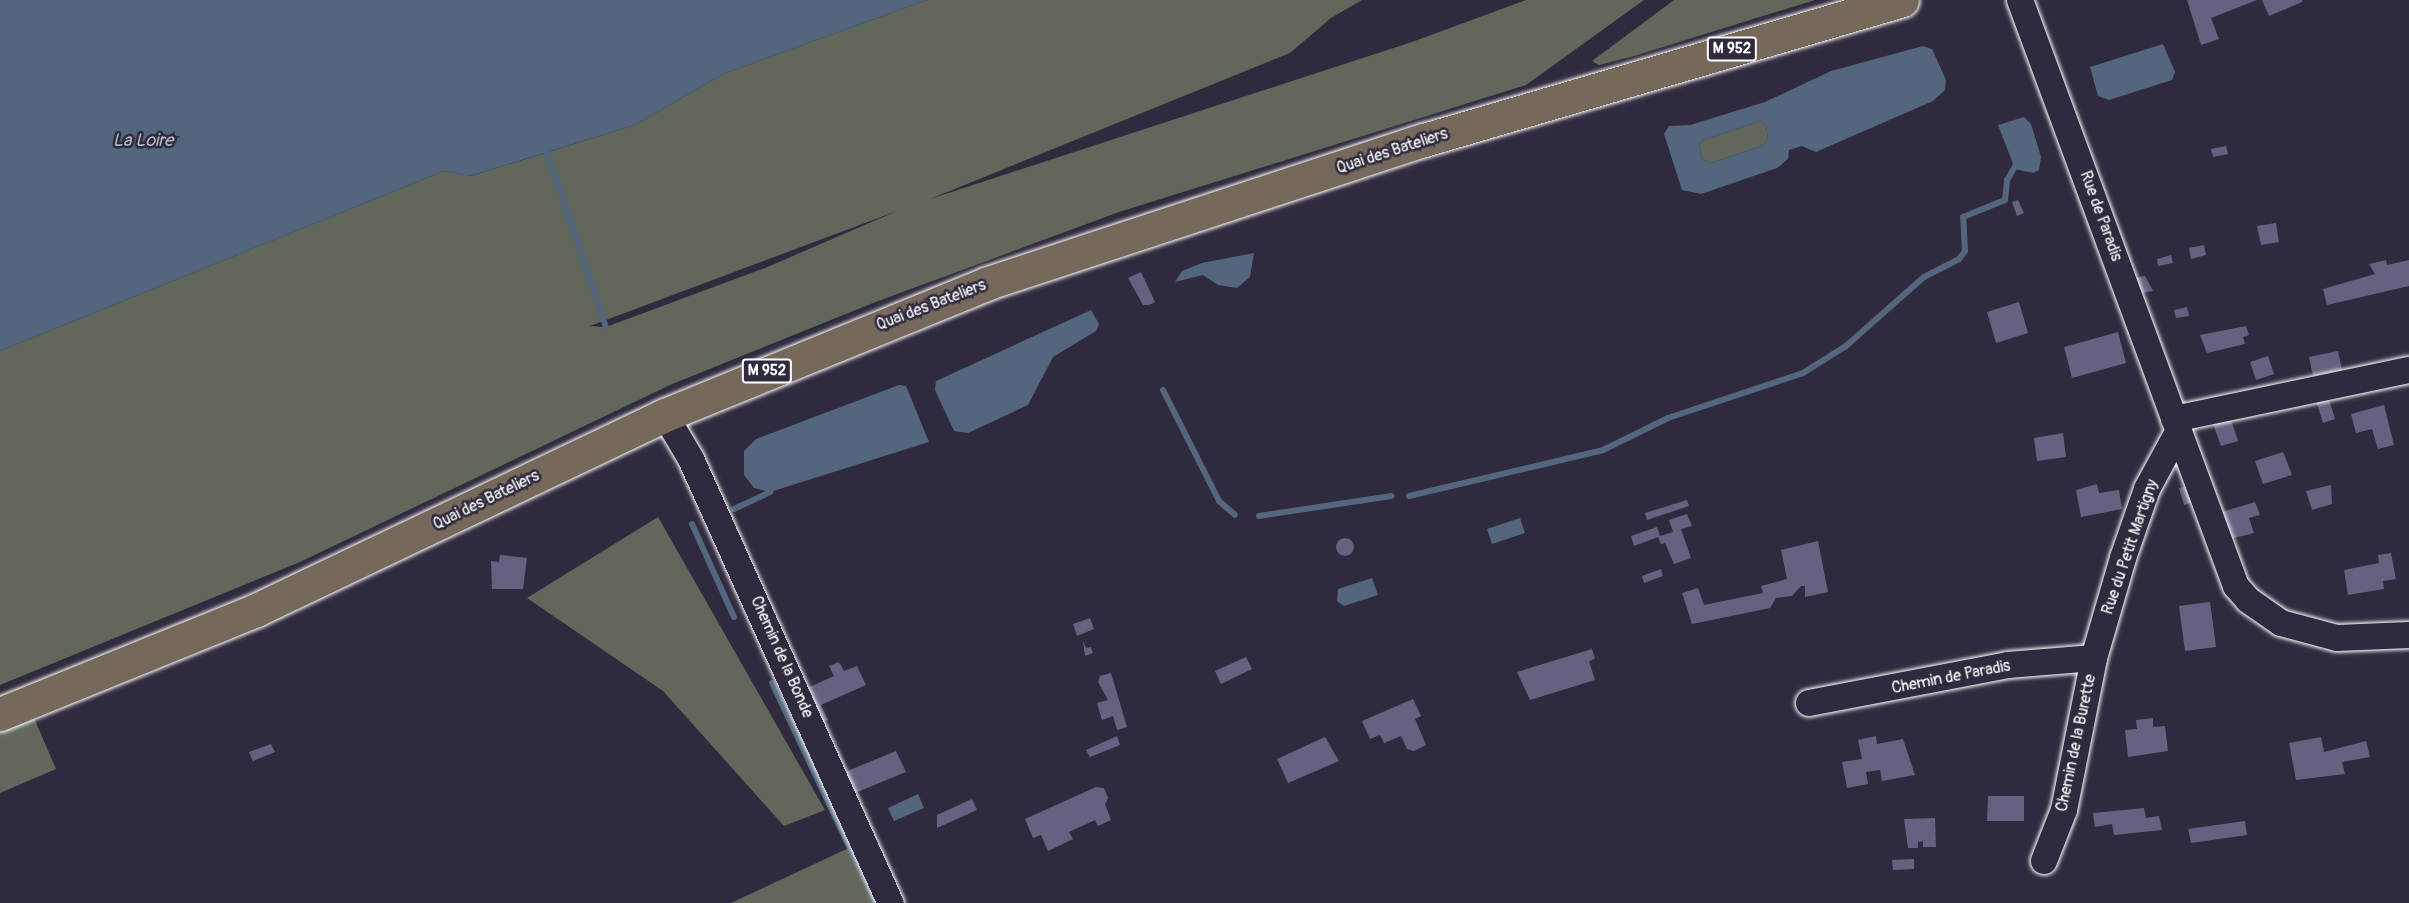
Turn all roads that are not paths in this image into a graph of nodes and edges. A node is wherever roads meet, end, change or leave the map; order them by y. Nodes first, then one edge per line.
1 (1902, 0) edge
2 (2027, 4) edge
3 (2409, 370) edge
4 (665, 415) junction
5 (2176, 426) junction
6 (2409, 635) edge
7 (2094, 658) junction
8 (1809, 703) dead end
9 (0, 714) edge
10 (2044, 861) dead end
11 (891, 903) edge

1 - 4 main road, Quai des Bateliers / M 952
2 - 5 street, Rue de Paradis
3 - 5 street
4 - 9 main road, Quai des Bateliers / M 952
4 - 11 street, Chemin de la Bonde
5 - 6 street
5 - 7 street, Rue du Petit Martigny
7 - 8 street, Chemin de Paradis
7 - 10 street, Chemin de la Burette

